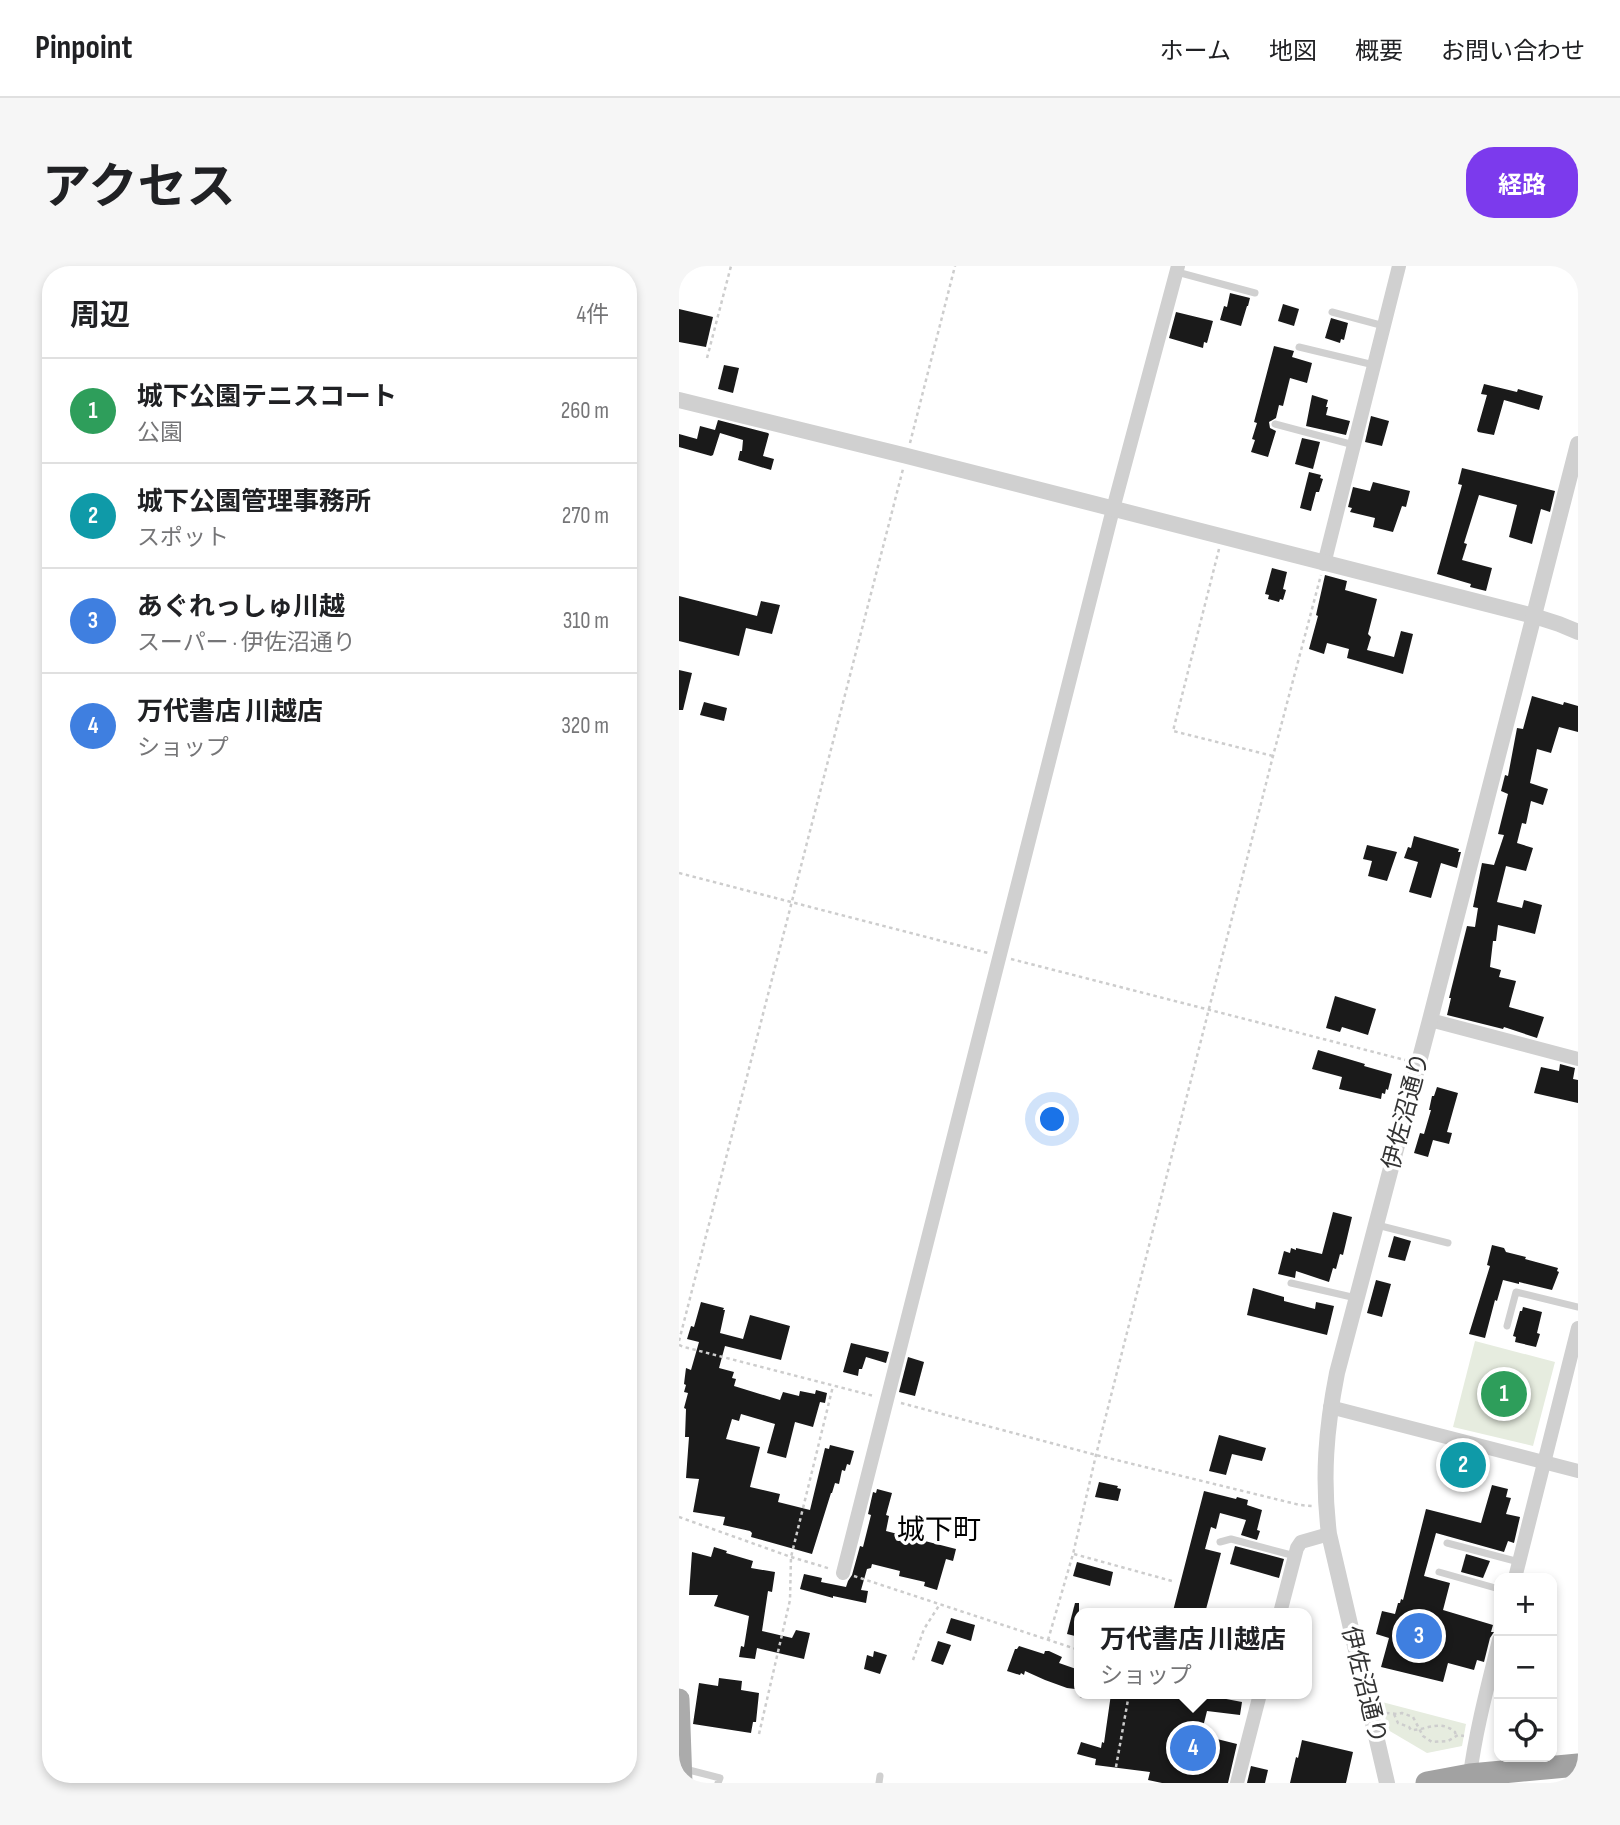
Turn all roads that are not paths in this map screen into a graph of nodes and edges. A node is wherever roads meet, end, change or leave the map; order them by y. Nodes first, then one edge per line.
1 (1399, 266) edge
2 (1177, 269) edge
3 (1255, 293) dead end
4 (1332, 312) dead end
5 (1384, 326) junction
6 (1299, 347) dead end
7 (1374, 365) junction
8 (679, 400) edge
9 (1275, 424) dead end
10 (1578, 444) edge
11 (1354, 445) junction
12 (1113, 509) junction
13 (1324, 564) junction
14 (1534, 616) junction
15 (1578, 632) edge
16 (1430, 1020) junction
17 (1578, 1059) edge
18 (1376, 1225) junction
19 (1448, 1243) dead end
20 (1291, 1283) dead end
21 (1356, 1298) junction
22 (1578, 1307) edge
23 (1507, 1326) dead end
24 (1578, 1328) edge
25 (1330, 1407) junction
26 (1546, 1462) junction
27 (1578, 1471) edge
28 (1329, 1534) junction
29 (1220, 1542) dead end
30 (1447, 1543) dead end
31 (1295, 1556) junction
32 (1520, 1563) junction
33 (1439, 1572) dead end
34 (843, 1573) road end
35 (1517, 1573) edge
36 (1494, 1588) edge
37 (1281, 1608) edge
38 (1494, 1680) edge
39 (679, 1699) edge
40 (1259, 1699) edge
41 (1578, 1765) edge
42 (1470, 1775) junction
43 (682, 1776) edge
44 (1578, 1780) edge
45 (718, 1783) edge
46 (1237, 1783) edge
47 (1387, 1783) edge
48 (1427, 1783) edge
49 (1548, 1783) edge

1 - 5 street
2 - 3 lane
2 - 12 street
4 - 5 lane
5 - 7 street
6 - 7 lane
7 - 11 street
8 - 12 street
9 - 11 lane
10 - 14 street, 伊佐沼通り
11 - 13 street
12 - 13 street
12 - 34 street
13 - 14 street
14 - 15 street
14 - 16 street, 伊佐沼通り
16 - 17 street
16 - 18 street, 伊佐沼通り
18 - 19 lane
18 - 21 street, 伊佐沼通り
20 - 21 lane
21 - 25 street, 伊佐沼通り
22 - 23 lane
24 - 26 street
25 - 26 street
25 - 28 street, 伊佐沼通り
26 - 27 street
26 - 32 street
28 - 31 street
28 - 47 street, 伊佐沼通り
29 - 31 lane
30 - 32 lane
31 - 37 street
32 - 35 street
33 - 36 lane
38 - 42 street
39 - 43 main road
40 - 46 street
41 - 42 highway
42 - 48 highway
43 - 45 lane
44 - 49 highway

